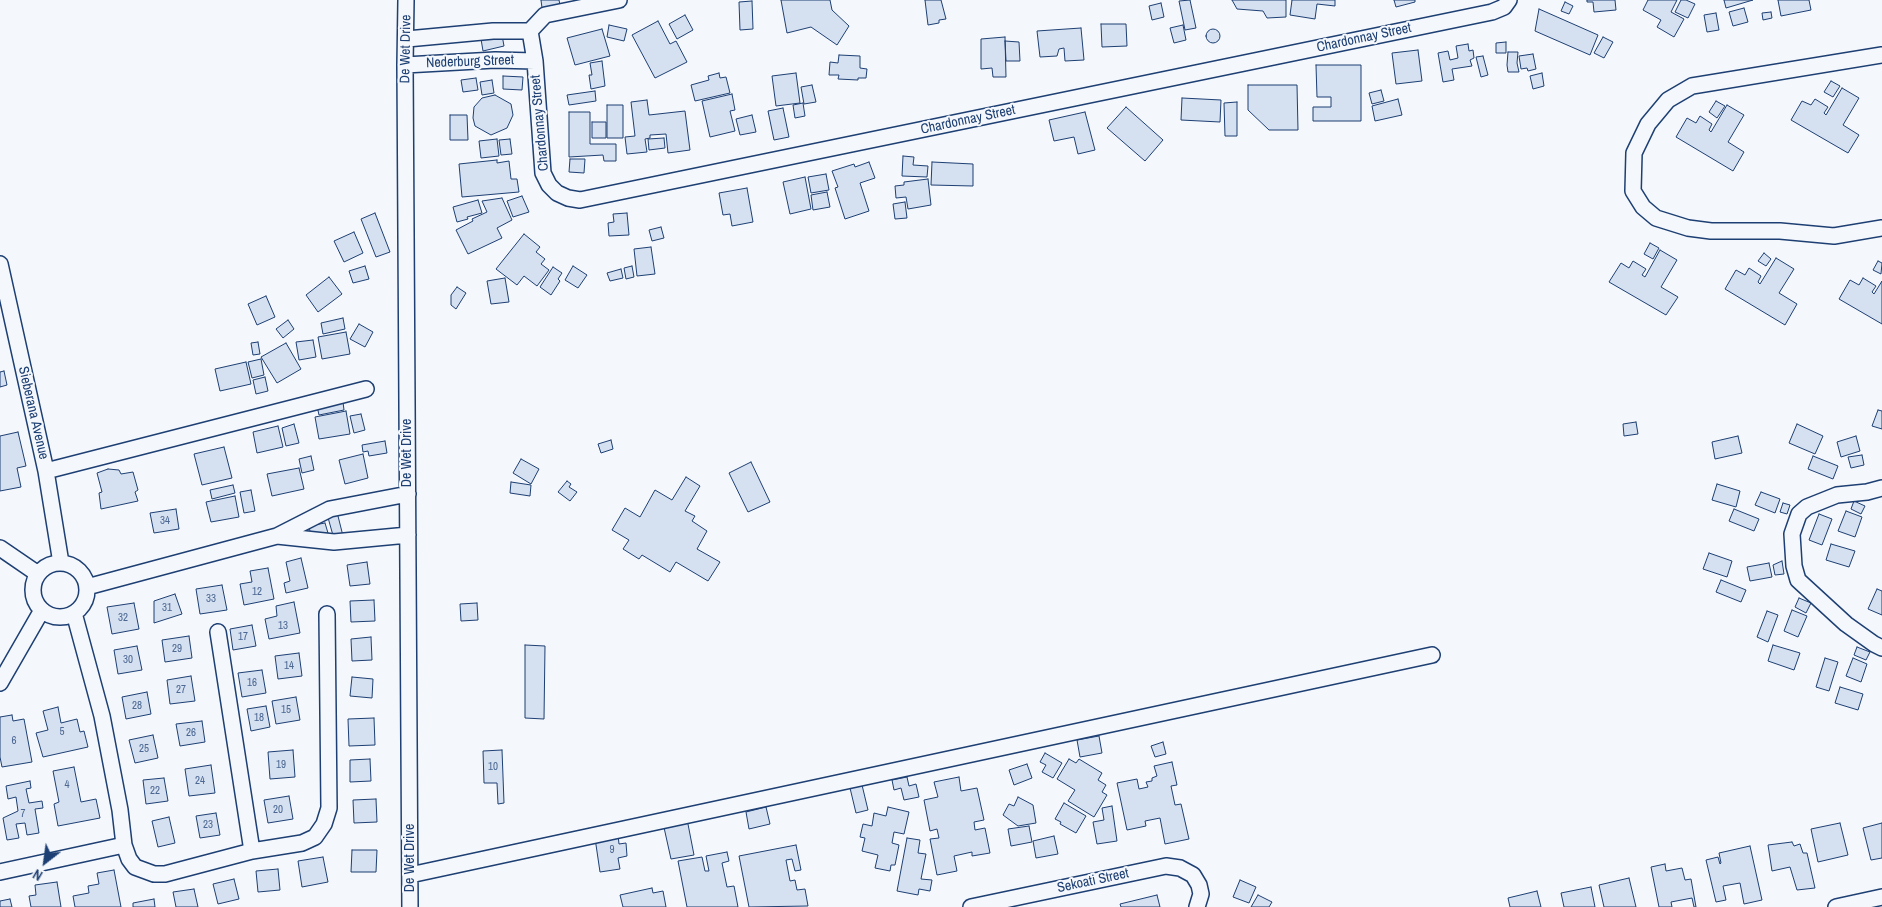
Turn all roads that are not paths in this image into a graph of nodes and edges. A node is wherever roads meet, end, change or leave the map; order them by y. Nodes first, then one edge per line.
1 (406, 0) edge
2 (619, 0) edge
3 (1509, 0) edge
4 (530, 31) junction
5 (407, 39) junction
6 (1882, 55) edge
7 (535, 61) junction
8 (405, 65) junction
9 (1882, 228) edge
10 (0, 264) edge
11 (366, 390) dead end
12 (46, 471) junction
13 (1882, 488) edge
14 (408, 494) junction
15 (408, 535) junction
16 (277, 536) junction
17 (0, 548) edge
18 (61, 563) junction
19 (38, 574) junction
20 (87, 587) junction
21 (42, 610) junction
22 (74, 613) junction
23 (327, 614) dead end
24 (218, 632) dead end
25 (1882, 648) edge
26 (1432, 655) dead end
27 (0, 683) edge
28 (124, 845) junction
29 (252, 851) junction
30 (0, 872) edge
31 (410, 875) junction
32 (1882, 897) edge
33 (1199, 900) edge
34 (410, 907) edge
35 (971, 907) edge
36 (1836, 907) edge

1 - 5 street, De Wet Drive
2 - 4 street
3 - 7 street, Chardonnay Street
4 - 5 street, Nederburg Street
4 - 7 street, Nederburg Street
5 - 8 street, De Wet Drive
6 - 9 street
7 - 8 street, Nederburg Street
8 - 14 street, De Wet Drive
10 - 12 street, Sieberana Avenue
11 - 12 street
12 - 18 street, Sieberana Avenue
13 - 25 street
14 - 15 street, De Wet Drive
14 - 16 street
15 - 16 street
15 - 31 street, De Wet Drive
16 - 20 street
17 - 19 street
18 - 19 street
18 - 20 street
19 - 21 street
20 - 22 street
21 - 22 street
21 - 27 street
22 - 28 street
23 - 29 street
24 - 29 street
26 - 31 street
28 - 29 street
28 - 30 street
31 - 34 street, De Wet Drive
32 - 36 street
33 - 35 street, Sekoati Street

